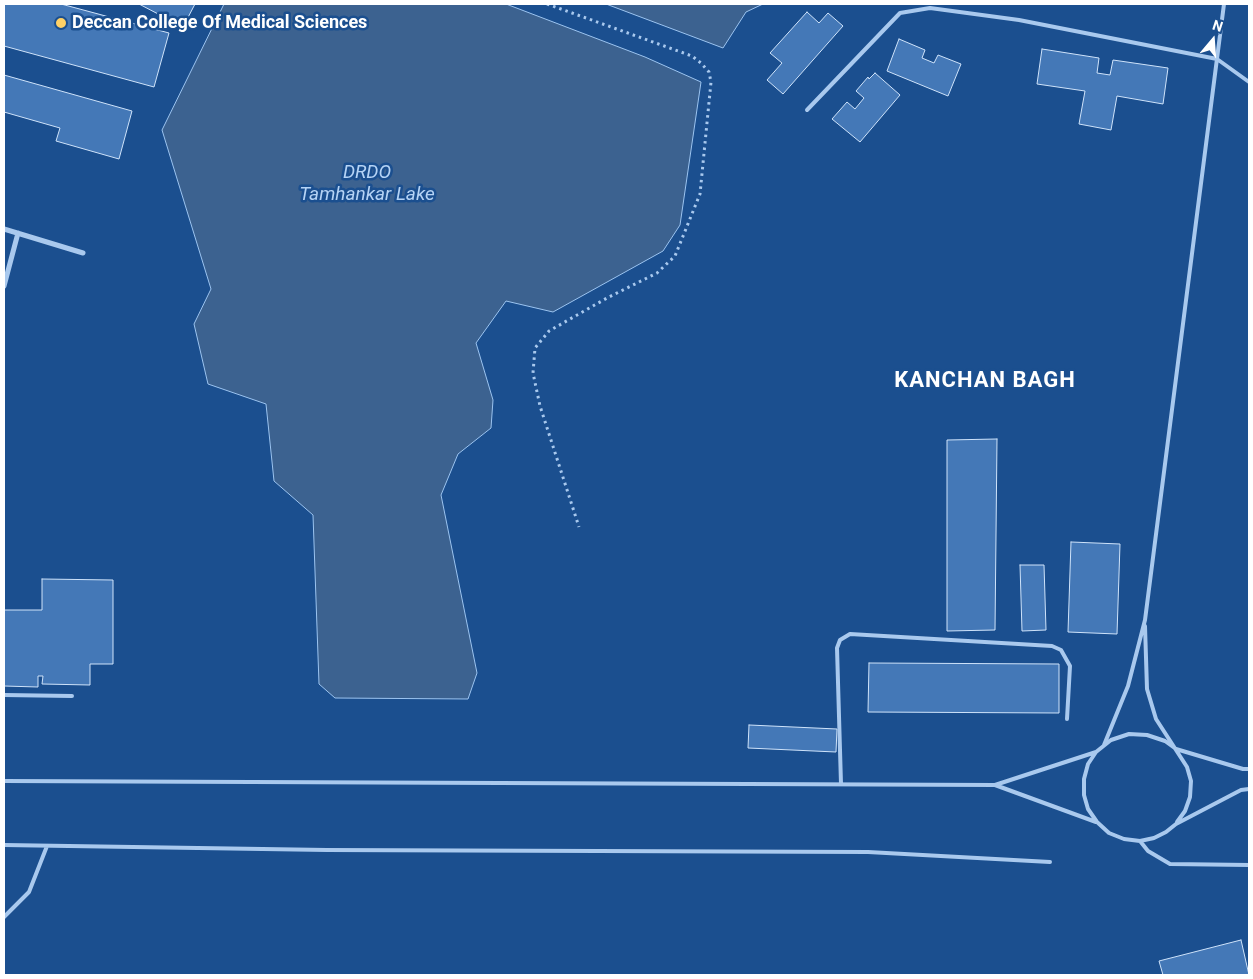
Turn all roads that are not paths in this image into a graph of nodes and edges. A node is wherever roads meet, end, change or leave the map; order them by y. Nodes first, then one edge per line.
1 (1224, 4) edge
2 (1217, 59) junction
3 (1249, 82) edge
4 (807, 110) dead end
5 (4, 229) edge
6 (18, 233) junction
7 (83, 253) dead end
8 (4, 286) edge
9 (1145, 620) junction
10 (4, 695) edge
11 (72, 696) dead end
12 (1067, 719) dead end
13 (1104, 745) junction
14 (1176, 749) junction
15 (1096, 752) junction
16 (1249, 769) edge
17 (4, 781) edge
18 (841, 784) junction
19 (995, 784) junction
20 (1249, 789) edge
21 (1097, 822) junction
22 (1176, 824) junction
23 (1140, 841) junction
24 (4, 845) edge
25 (47, 846) junction
26 (1050, 862) dead end
27 (1249, 865) edge
28 (4, 917) edge

1 - 2 lane
2 - 3 lane
2 - 4 lane
2 - 9 lane
5 - 6 street
6 - 7 street
6 - 8 street
9 - 13 lane
9 - 14 lane
10 - 11 lane
12 - 18 lane
13 - 14 lane
13 - 15 lane
14 - 16 lane
14 - 22 lane
15 - 19 lane
15 - 21 lane
17 - 18 lane
18 - 19 lane
19 - 21 lane
20 - 22 lane
21 - 23 lane
22 - 23 lane
23 - 27 lane
24 - 25 lane
25 - 26 lane
25 - 28 lane

